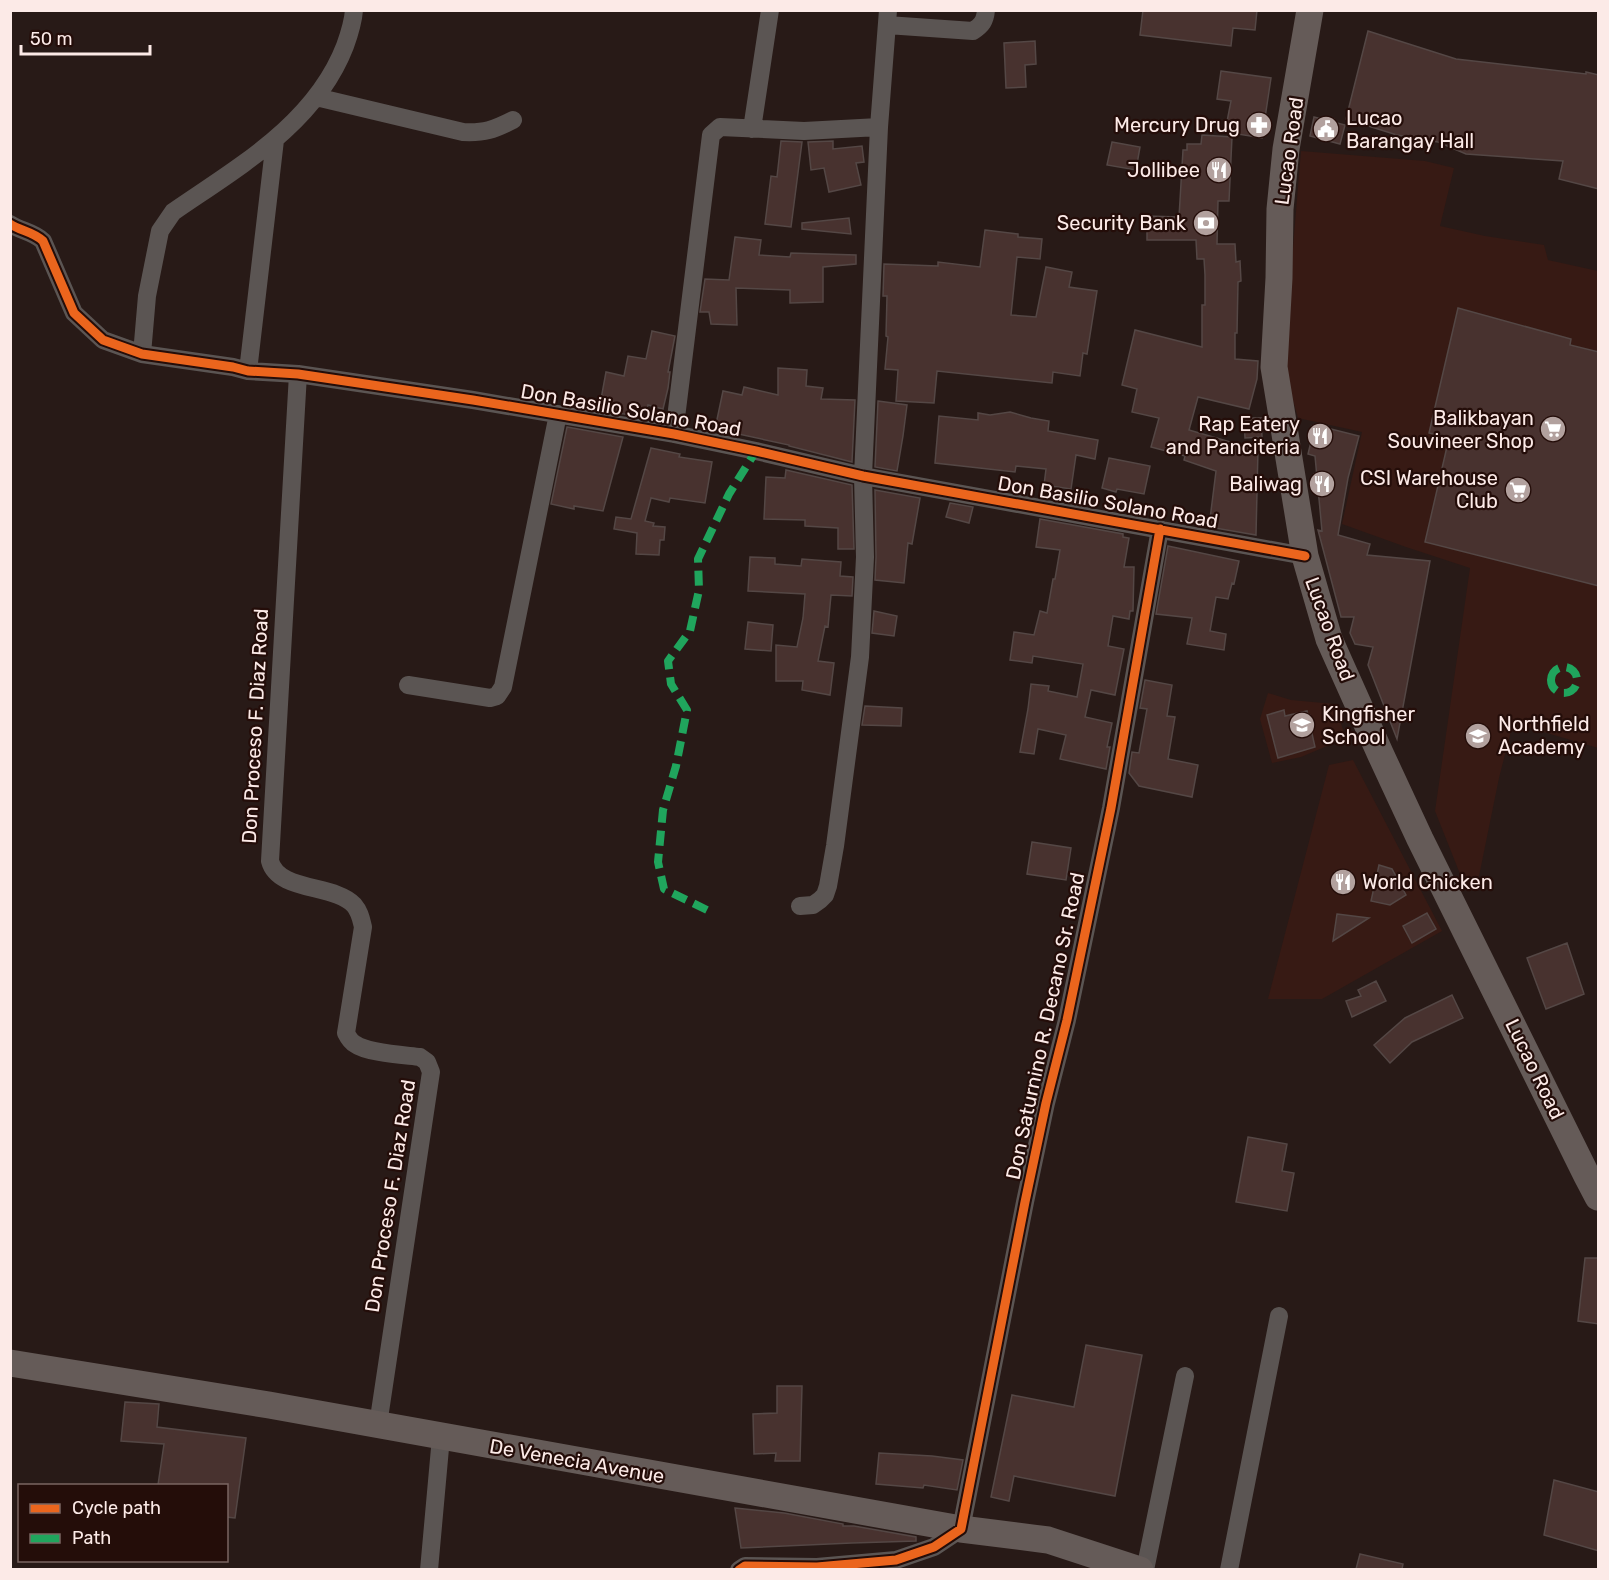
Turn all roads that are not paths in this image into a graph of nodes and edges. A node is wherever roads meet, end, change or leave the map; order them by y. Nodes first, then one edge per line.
1 (354, 10) edge
2 (770, 10) edge
3 (986, 10) edge
4 (1310, 10) edge
5 (887, 18) edge
6 (316, 97) junction
7 (513, 120) dead end
8 (879, 127) junction
9 (752, 129) junction
10 (275, 140) junction
11 (10, 224) edge
12 (142, 354) junction
13 (248, 370) junction
14 (298, 374) junction
15 (558, 414) junction
16 (674, 434) junction
17 (863, 476) junction
18 (1160, 529) junction
19 (1305, 556) junction
20 (408, 685) dead end
21 (800, 906) dead end
22 (1599, 1197) edge
23 (1279, 1316) dead end
24 (10, 1362) edge
25 (1185, 1376) dead end
26 (378, 1425) junction
27 (441, 1437) junction
28 (962, 1529) junction
29 (429, 1569) edge
30 (739, 1569) edge
31 (1140, 1569) edge
32 (1145, 1569) edge
33 (1229, 1569) edge

1 - 6 street
2 - 9 street
3 - 5 street
4 - 19 highway, Lucao Road
5 - 8 street
6 - 7 street
6 - 10 street
8 - 9 street
8 - 17 street
9 - 16 street
10 - 12 street
10 - 13 street
11 - 12 street, Don Basilio Solano Road
12 - 13 street, Don Basilio Solano Road
13 - 14 street, Don Basilio Solano Road
14 - 15 street, Don Basilio Solano Road
14 - 26 street, Don Proceso F. Diaz Road
15 - 16 street, Don Basilio Solano Road
15 - 20 street
16 - 17 street, Don Basilio Solano Road
17 - 18 street, Don Basilio Solano Road
17 - 21 street
18 - 19 street, Don Basilio Solano Road
18 - 28 street, Don Saturnino R. Decano Sr. Road
19 - 22 highway, Lucao Road
23 - 33 street
24 - 26 highway, De Venecia Avenue
25 - 32 street
26 - 27 highway, De Venecia Avenue
27 - 28 highway, De Venecia Avenue
27 - 29 street
28 - 30 street
28 - 31 highway, De Venecia Avenue

